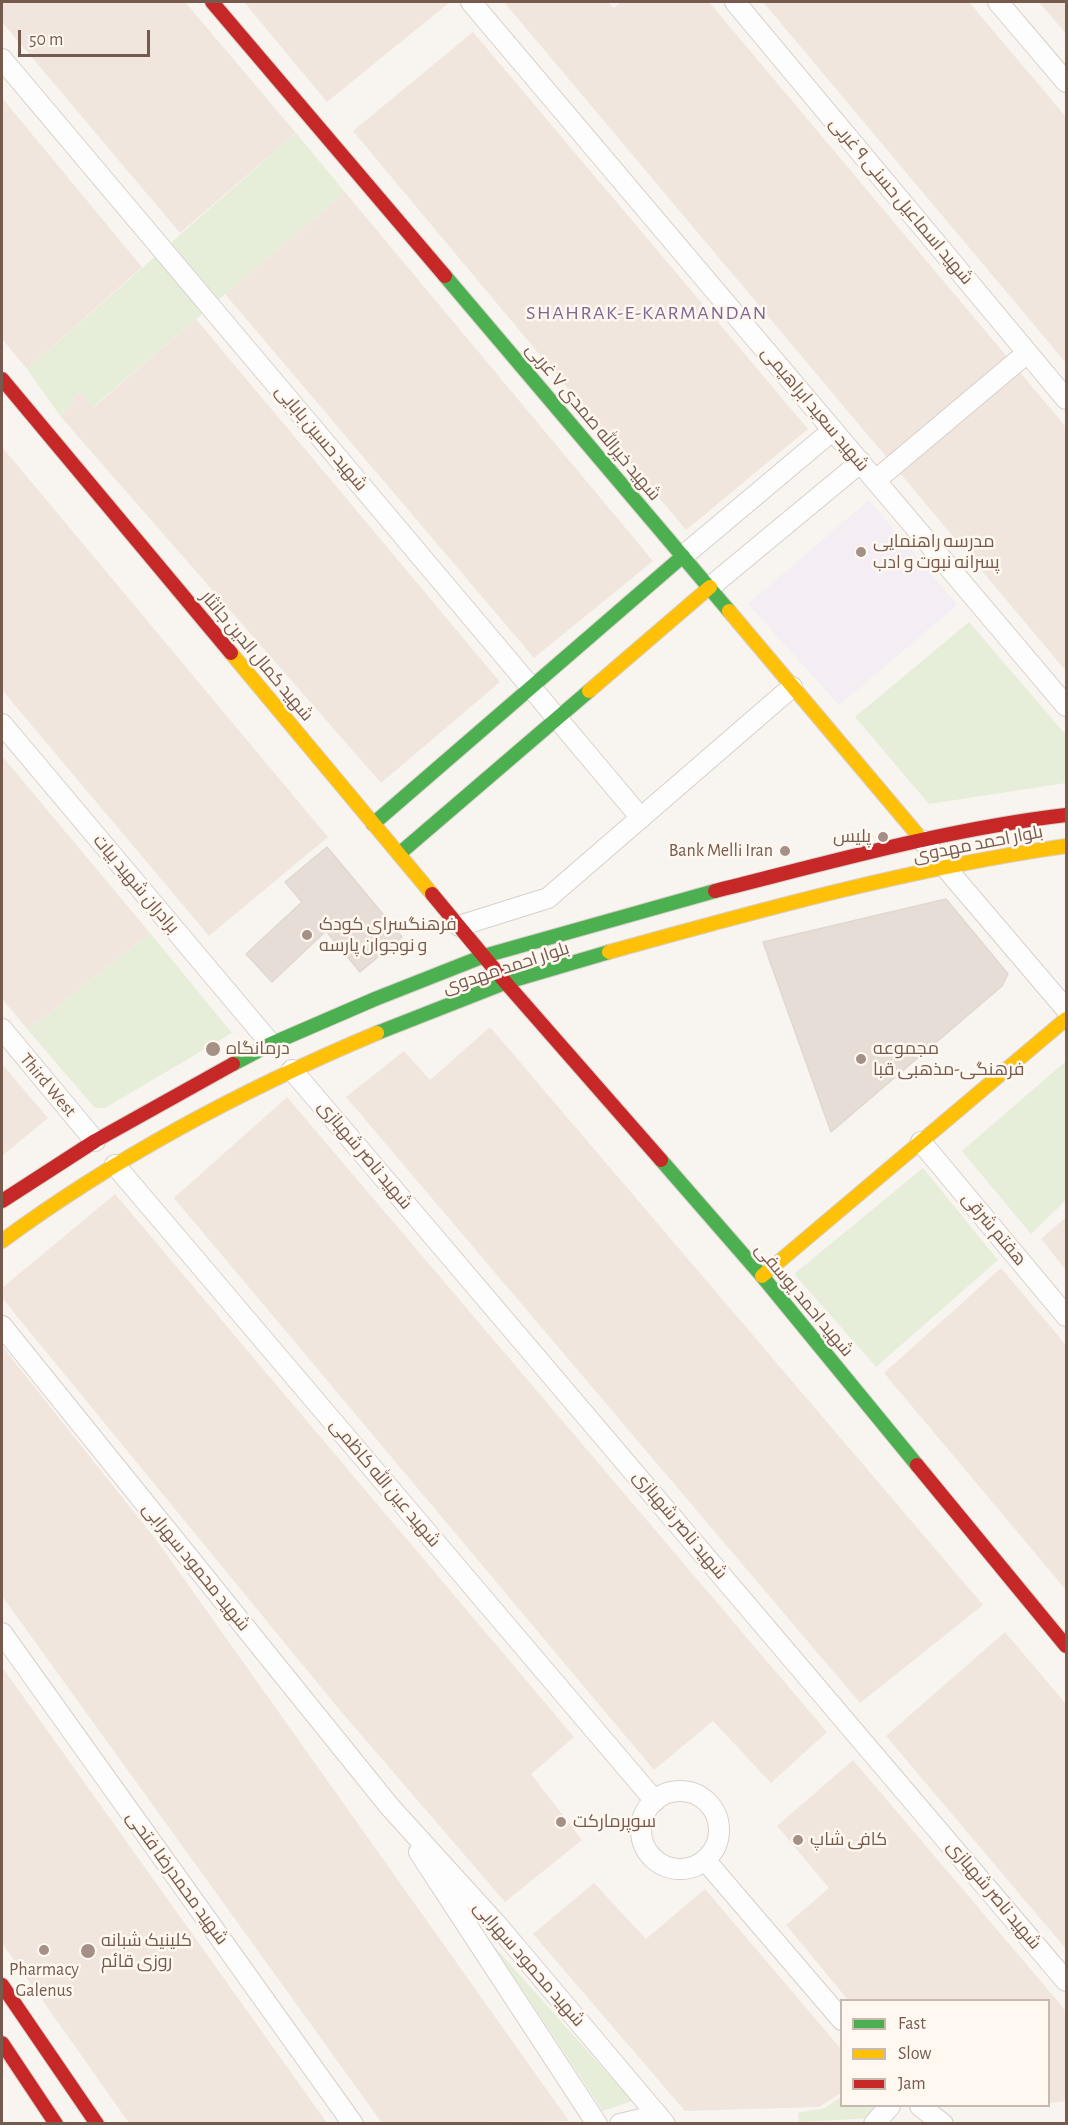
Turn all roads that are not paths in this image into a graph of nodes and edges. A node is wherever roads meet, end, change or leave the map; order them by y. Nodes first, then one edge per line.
1 (212, 2) edge
2 (471, 2) edge
3 (735, 2) edge
4 (998, 2) edge
5 (2, 59) edge
6 (1066, 82) edge
7 (1027, 353) junction
8 (2, 379) edge
9 (1066, 399) edge
10 (833, 430) junction
11 (861, 462) junction
12 (876, 480) junction
13 (683, 556) junction
14 (710, 587) junction
15 (531, 686) junction
16 (792, 687) junction
17 (1066, 706) edge
18 (557, 718) junction
19 (2, 724) edge
20 (1066, 814) edge
21 (641, 818) junction
22 (374, 824) junction
23 (922, 840) junction
24 (1066, 846) edge
25 (399, 854) junction
26 (944, 867) junction
27 (459, 926) junction
28 (484, 956) junction
29 (506, 983) junction
30 (1066, 1009) edge
31 (1066, 1018) edge
32 (2, 1029) edge
33 (271, 1044) junction
34 (292, 1070) junction
35 (921, 1142) junction
36 (105, 1153) junction
37 (2, 1201) edge
38 (2, 1241) edge
39 (762, 1276) junction
40 (1066, 1316) edge
41 (2, 1326) edge
42 (2, 1634) edge
43 (1066, 1646) edge
44 (655, 1800) junction
45 (390, 1807) junction
46 (705, 1860) junction
47 (499, 1926) junction
48 (476, 1942) junction
49 (1066, 1981) edge
50 (2, 1984) edge
51 (840, 2018) edge
52 (2, 2043) edge
53 (889, 2107) edge
54 (921, 2107) edge
55 (662, 2119) edge
56 (56, 2124) edge
57 (97, 2124) edge
58 (353, 2124) edge
59 (597, 2124) edge
60 (621, 2124) edge
61 (874, 2124) edge
62 (944, 2124) edge

1 - 13 street, شهید خیرالله صمدی ۷ غربی
2 - 10 street, شهید سعید ابراهیمی
3 - 7 street, شهید اسماعیل حسنی ۹ غربی
4 - 6 street
5 - 15 street, شهید حسین بابایی
7 - 9 street, شهید اسماعیل حسنی ۹ غربی
7 - 12 street
8 - 22 street, شهید کمال الدین جانثار
10 - 11 street, شهید سعید ابراهیمی
10 - 13 street
11 - 12 street, شهید سعید ابراهیمی
11 - 14 street
12 - 17 street, شهید سعید ابراهیمی
13 - 14 street, شهید خیرالله صمدی ۷ غربی
13 - 15 street
14 - 16 street, شهید خیرالله صمدی ۷ غربی
14 - 18 street
15 - 18 street, شهید حسین بابایی
15 - 22 street
16 - 21 street
16 - 23 street, شهید خیرالله صمدی ۷ غربی
18 - 21 street, شهید حسین بابایی
18 - 25 street
19 - 33 street, برادران شهید بیات
20 - 23 street, بلوار احمد مهدوی
21 - 27 street
22 - 25 street, شهید کمال الدین جانثار
23 - 26 street
23 - 28 street, بلوار احمد مهدوی
24 - 26 street, بلوار احمد مهدوی
25 - 27 street, شهید کمال الدین جانثار
26 - 29 street, بلوار احمد مهدوی
26 - 30 street
27 - 28 street, شهید کمال الدین جانثار
28 - 29 street, شهید احمد یوسفی
28 - 33 street, بلوار احمد مهدوی
29 - 34 street, بلوار احمد مهدوی
29 - 39 street, شهید احمد یوسفی
31 - 35 street
32 - 36 street, Third West
33 - 36 street, بلوار احمد مهدوی
34 - 36 street, بلوار احمد مهدوی
34 - 49 street, شهید ناصر شهبازی
35 - 39 street
35 - 40 street, هفتم شرقی
36 - 37 street, بلوار احمد مهدوی
36 - 38 street, بلوار احمد مهدوی
36 - 44 street, شهید عین الله کاظمی
39 - 43 street, شهید احمد یوسفی
41 - 45 street, شهید محمود سهرابی
42 - 58 street, شهید محمدرضا فتحی
44 - 46 street
44 - 46 street
45 - 47 street, شهید محمود سهرابی
45 - 48 street, شهید محمود سهرابی
46 - 51 street
47 - 48 street
47 - 55 street, شهید محمود سهرابی
48 - 59 street, شهید محمود سهرابی
50 - 57 street
52 - 56 street
53 - 61 street
54 - 62 street
55 - 60 street

